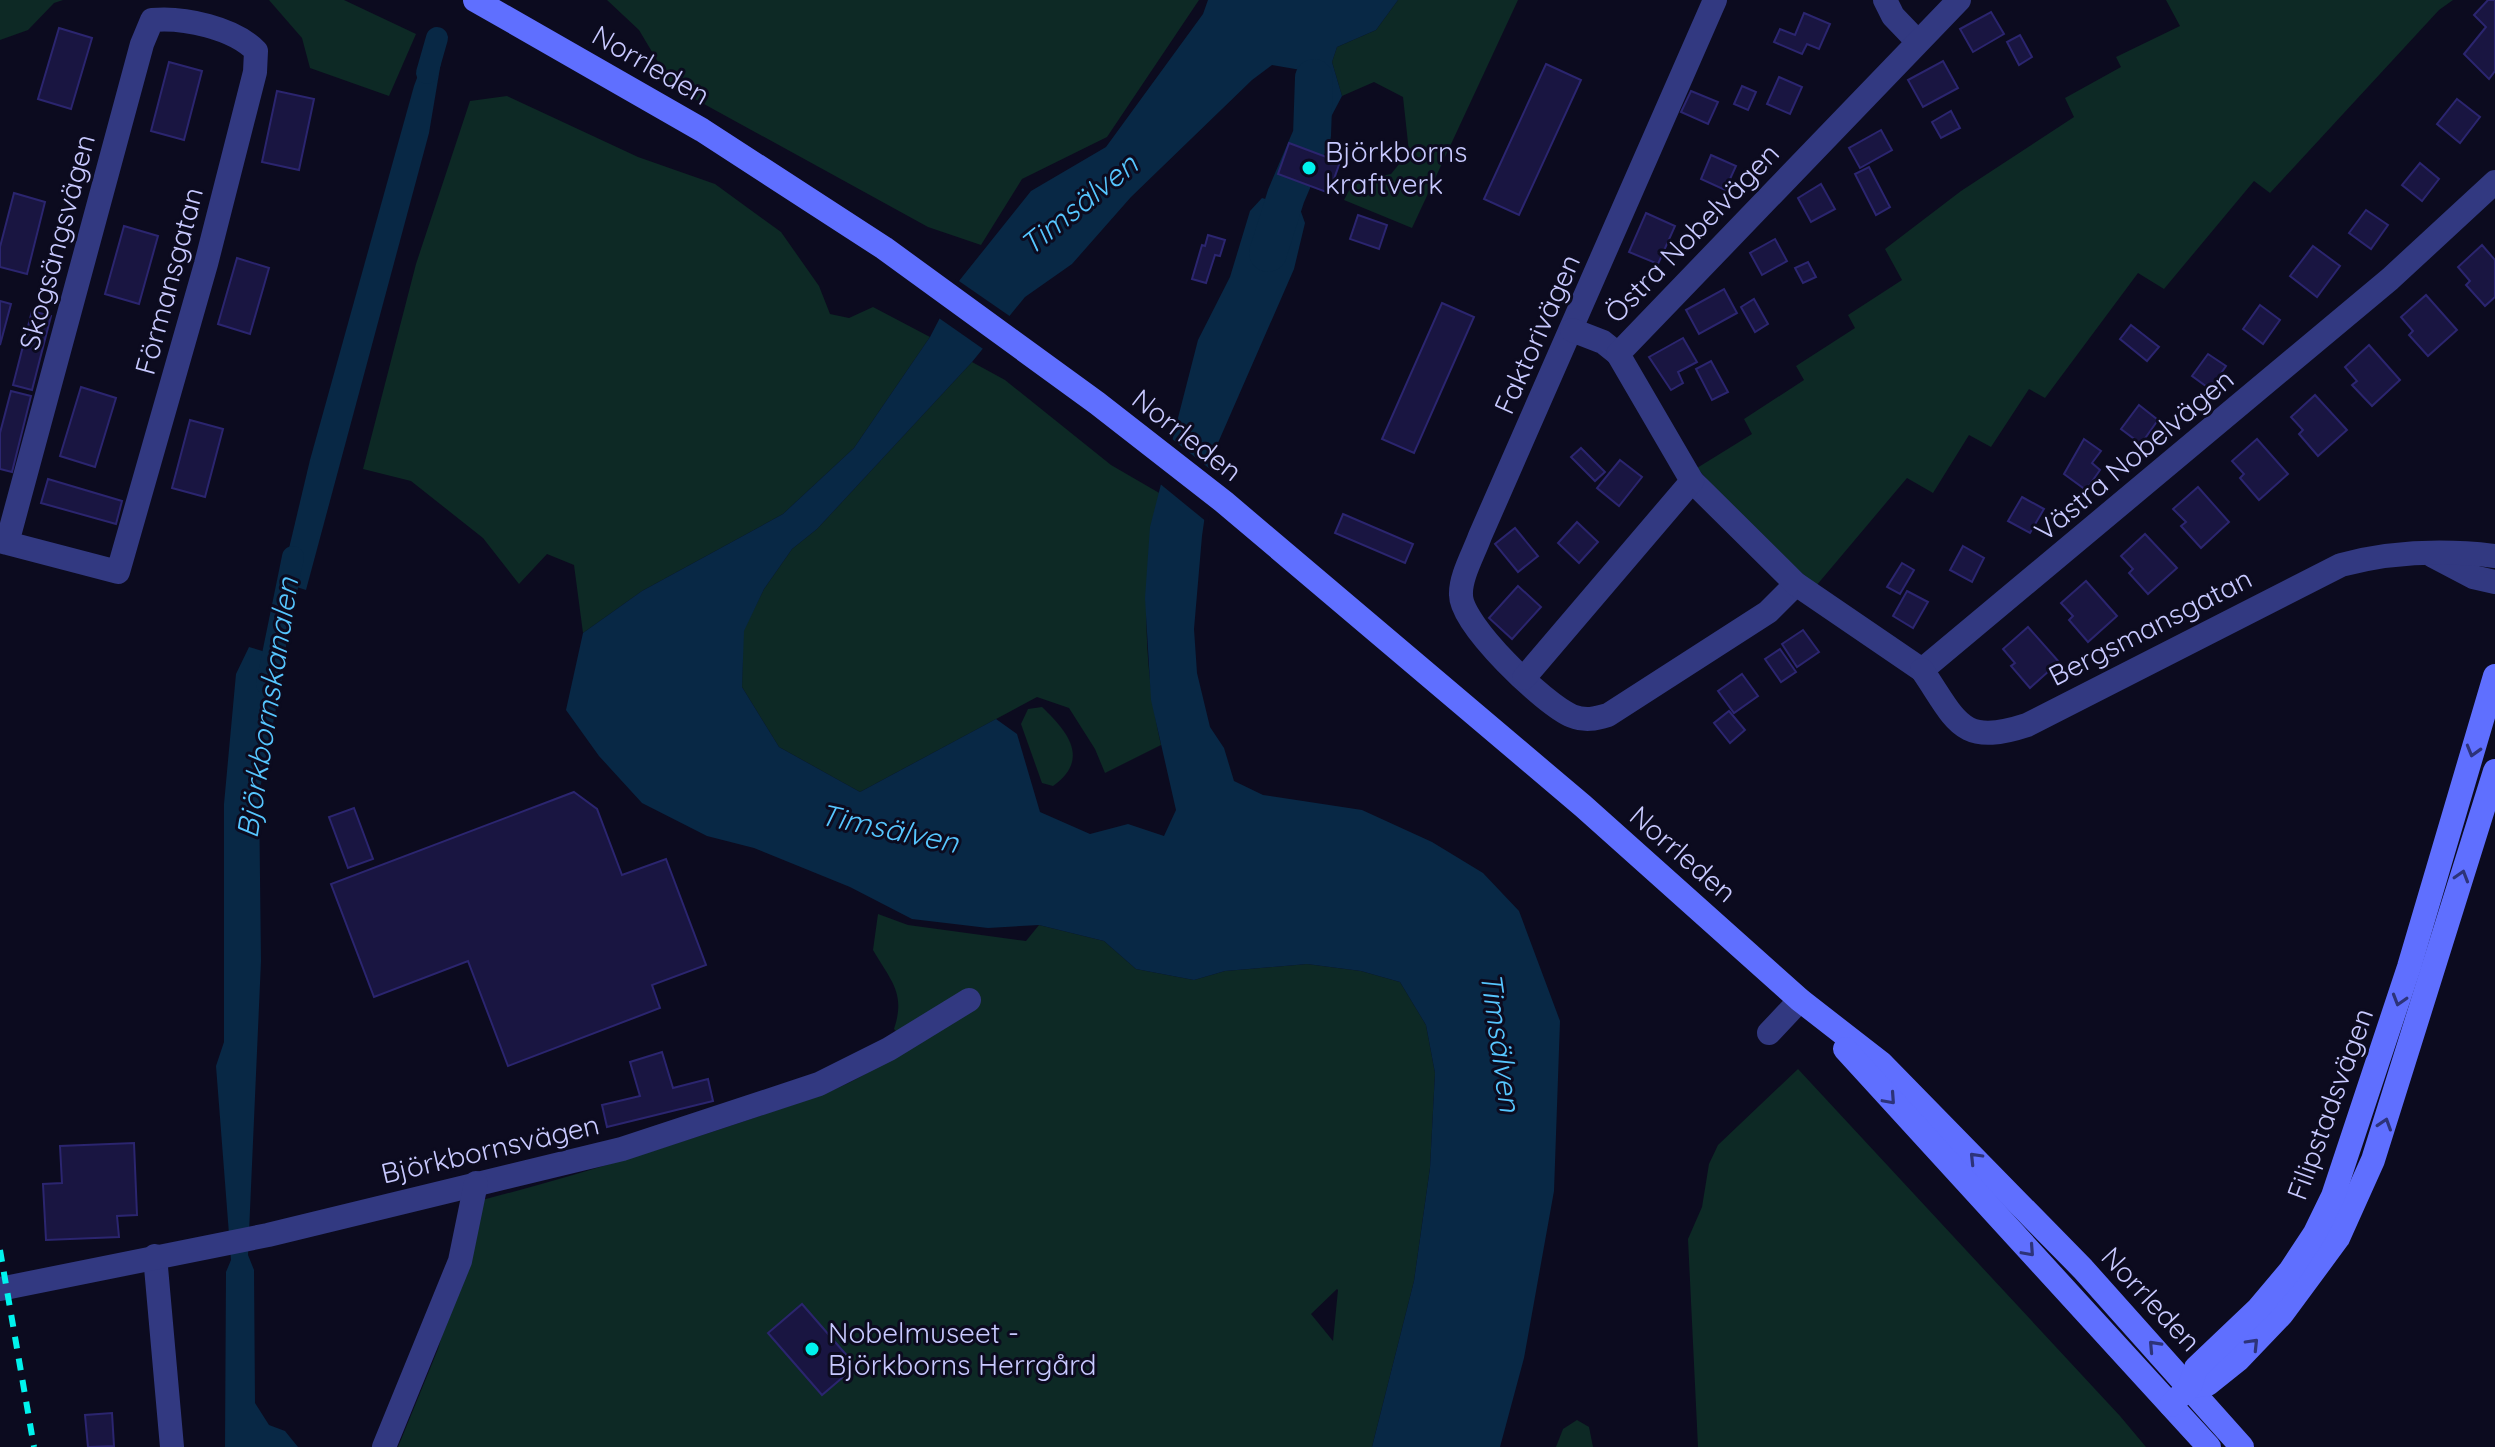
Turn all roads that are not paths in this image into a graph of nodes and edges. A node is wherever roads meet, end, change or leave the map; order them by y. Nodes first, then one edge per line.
1 (475, 0) edge
2 (1715, 0) edge
3 (1885, 0) edge
4 (1959, 0) edge
5 (214, 30) joint
6 (1917, 41) junction
7 (2495, 182) edge
8 (1572, 330) junction
9 (1618, 354) junction
10 (1692, 481) junction
11 (3, 542) edge
12 (2433, 556) junction
13 (2495, 556) edge
14 (2495, 582) edge
15 (1796, 584) junction
16 (1922, 670) junction
17 (2495, 676) edge
18 (1524, 678) junction
19 (2495, 771) edge
20 (969, 1000) dead end
21 (1800, 1000) junction
22 (1769, 1033) dead end
23 (476, 1183) junction
24 (155, 1256) junction
25 (0, 1289) edge
26 (2190, 1386) junction
27 (2171, 1405) junction
28 (172, 1447) edge
29 (384, 1447) edge
30 (2209, 1447) edge
31 (2242, 1447) edge

1 - 21 street, Norrleden
2 - 8 street, Faktorivägen
3 - 6 street
4 - 6 street, Östra Nobelvägen
5 - 11 street, Skogsängsvägen
5 - 11 street, Förmansgatan
6 - 9 street, Östra Nobelvägen
7 - 16 street, Västra Nobelvägen
8 - 9 street
8 - 18 street, Faktorivägen
9 - 10 street, Östra Nobelvägen
10 - 15 street
10 - 18 street
12 - 13 street, Bergsmansgatan
12 - 14 street, Bergsmansgatan
12 - 16 street, Bergsmansgatan
15 - 16 street
15 - 18 street
17 -> 26 street, Filipstadsvägen
26 -> 19 street, Filipstadsvägen
20 - 23 street, Björkbornsvägen
21 - 22 street
26 -> 21 street, Norrleden
21 -> 27 street, Norrleden
23 - 24 street, Björkbornsvägen
23 - 29 street
24 - 25 street, Björkbornsvägen
24 - 28 street
26 - 27 street
26 - 31 street, Norrleden
27 - 30 street, Norrleden

